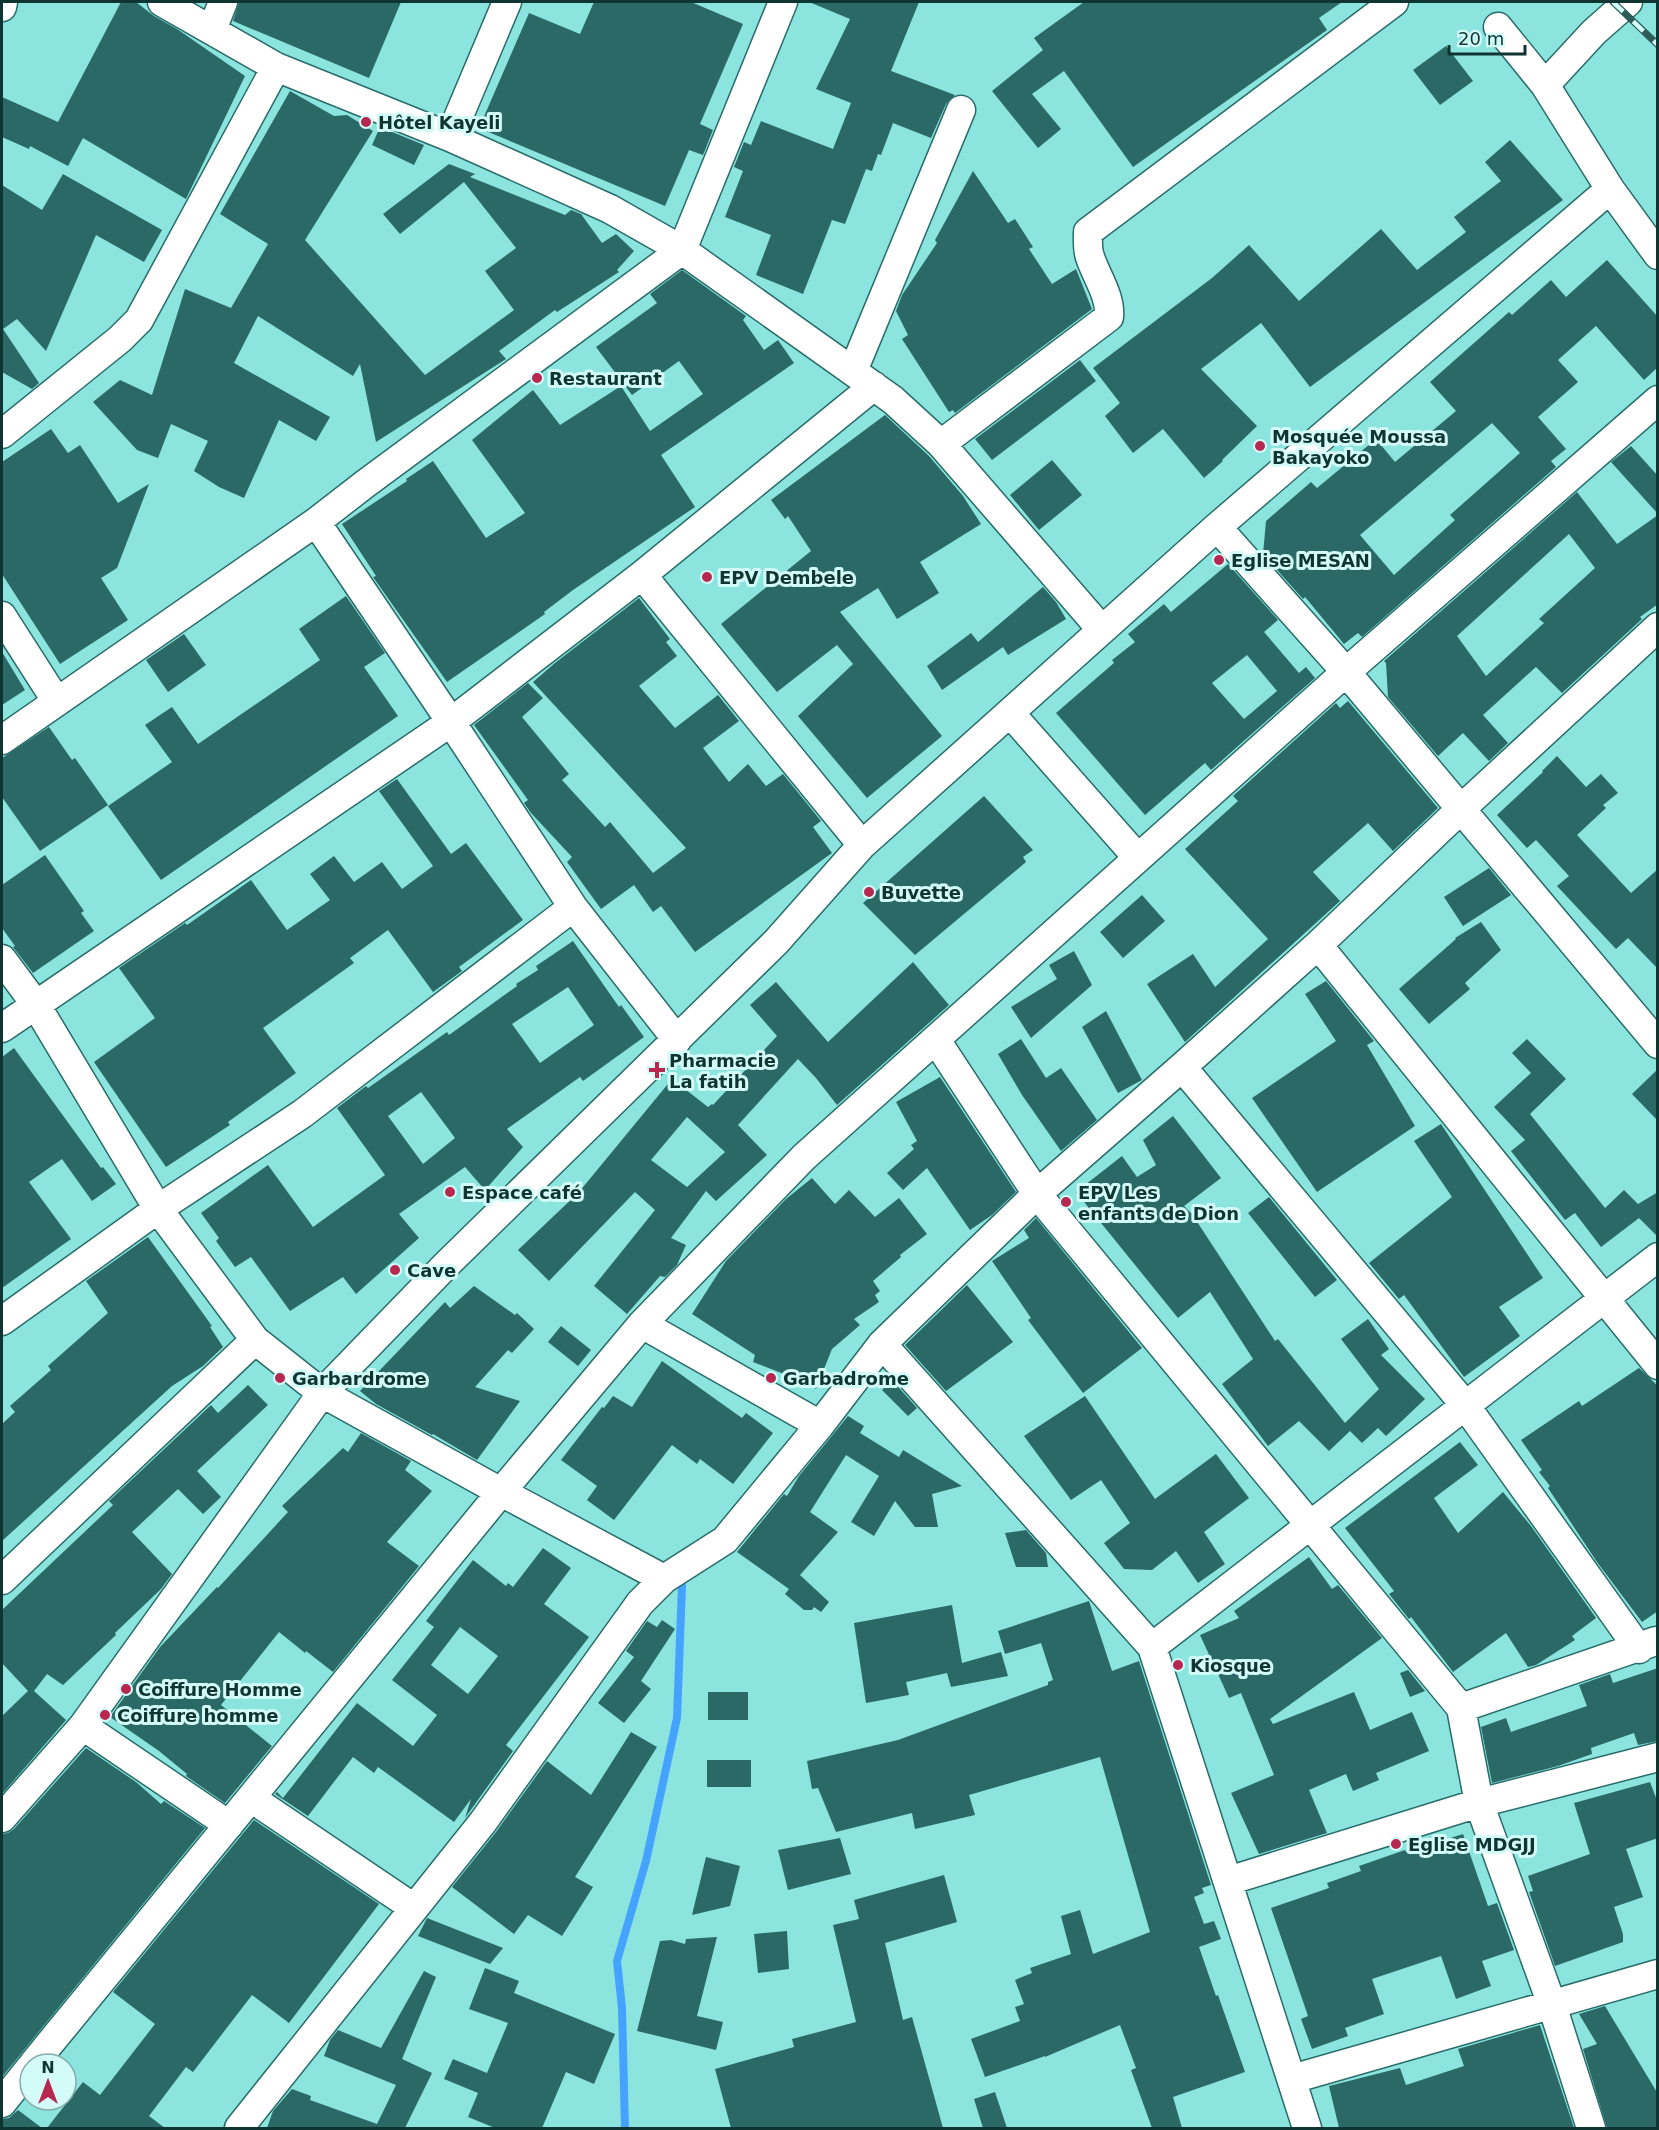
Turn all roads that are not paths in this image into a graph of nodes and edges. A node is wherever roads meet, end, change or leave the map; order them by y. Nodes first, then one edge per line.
1 (3, 2) edge
2 (162, 2) edge
3 (223, 2) edge
4 (507, 2) edge
5 (783, 2) edge
6 (1394, 2) edge
7 (1628, 2) edge
8 (2, 7) edge
9 (1498, 27) dead end
10 (212, 30) junction
11 (276, 67) junction
12 (1545, 85) junction
13 (961, 110) dead end
14 (450, 137) junction
15 (1610, 189) junction
16 (682, 250) junction
17 (1658, 255) edge
18 (864, 379) junction
19 (1658, 400) edge
20 (2, 434) edge
21 (941, 444) junction
22 (316, 522) junction
23 (1217, 527) junction
24 (642, 575) junction
25 (2, 616) edge
26 (1658, 627) edge
27 (1102, 630) junction
28 (1346, 672) junction
29 (57, 702) junction
30 (1010, 713) junction
31 (451, 722) junction
32 (2, 740) edge
33 (1461, 809) junction
34 (862, 845) junction
35 (1138, 858) junction
36 (573, 907) junction
37 (1318, 945) junction
38 (2, 959) edge
39 (36, 1005) junction
40 (2, 1028) edge
41 (677, 1040) junction
42 (936, 1040) junction
43 (1658, 1044) edge
44 (1182, 1067) junction
45 (1037, 1194) junction
46 (158, 1209) junction
47 (1658, 1257) edge
48 (1605, 1299) junction
49 (2, 1321) edge
50 (642, 1324) junction
51 (255, 1340) junction
52 (882, 1344) junction
53 (1658, 1365) edge
54 (322, 1393) junction
55 (1465, 1405) junction
56 (820, 1425) junction
57 (501, 1492) junction
58 (1309, 1526) junction
59 (664, 1579) junction
60 (2, 1580) edge
61 (1648, 1645) edge
62 (1152, 1647) junction
63 (1461, 1708) junction
64 (83, 1726) junction
65 (1658, 1757) edge
66 (251, 1798) junction
67 (1479, 1803) junction
68 (2, 1818) edge
69 (229, 1825) junction
70 (1228, 1881) junction
71 (414, 1908) junction
72 (1658, 1974) edge
73 (1552, 2004) junction
74 (43, 2052) edge
75 (1292, 2079) junction
76 (18, 2083) edge
77 (2, 2103) edge
78 (239, 2128) edge
79 (1307, 2128) edge
80 (1591, 2128) edge

1 - 8 street
2 - 10 street
3 - 10 street
4 - 14 street
5 - 16 street
6 - 21 street
7 - 12 street
9 - 12 street
10 - 11 street
11 - 14 street
11 - 20 street
12 - 15 street
13 - 18 street
14 - 16 street
15 - 17 street
15 - 23 street
16 - 18 street
16 - 22 street
18 - 21 street
18 - 24 street
19 - 28 street
21 - 27 street
22 - 29 street
22 - 31 street
23 - 27 street
23 - 28 street
24 - 31 street
24 - 34 street
25 - 29 street
26 - 33 street
27 - 30 street
28 - 33 street
28 - 35 street
29 - 32 street
30 - 34 street
30 - 35 street
31 - 36 street
31 - 39 street
33 - 37 street
33 - 43 street
34 - 41 street
35 - 42 street
36 - 41 street
36 - 46 street
37 - 44 street
37 - 48 street
38 - 39 street
39 - 40 street
39 - 46 street
41 - 54 street
42 - 45 street
42 - 50 street
44 - 45 street
44 - 55 street
45 - 52 street
45 - 58 street
46 - 49 street
46 - 51 street
47 - 48 street
48 - 53 street
48 - 55 street
50 - 56 street
50 - 57 street
51 - 54 street
51 - 60 street
52 - 56 street
52 - 62 street
54 - 57 street
54 - 64 street
55 - 58 street
55 - 61 street
56 - 59 street
57 - 59 street
57 - 66 street
58 - 62 street
58 - 63 street
59 - 71 street
61 - 63 street
62 - 70 street
63 - 67 street
64 - 68 street
64 - 69 street
65 - 67 street
66 - 69 street
66 - 71 street
67 - 70 street
67 - 73 street
69 - 74 street
70 - 75 street
71 - 78 street
72 - 73 street
73 - 75 street
73 - 80 street
75 - 79 street
76 - 77 street

